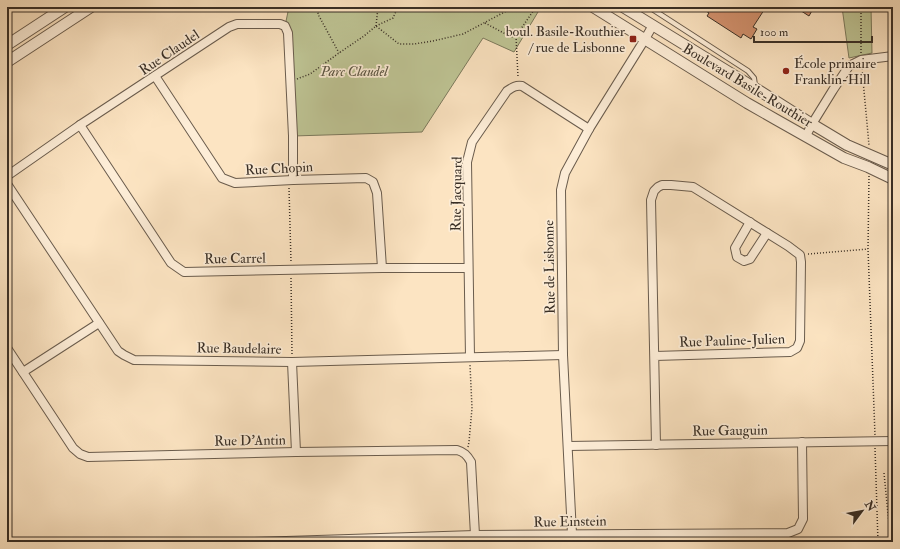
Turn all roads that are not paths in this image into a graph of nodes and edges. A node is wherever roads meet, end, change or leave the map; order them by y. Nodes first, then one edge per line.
1 (65, 7) edge
2 (91, 7) edge
3 (593, 7) edge
4 (649, 7) edge
5 (625, 8) edge
6 (653, 25) junction
7 (645, 39) junction
8 (7, 45) edge
9 (893, 56) edge
10 (7, 62) edge
11 (155, 76) junction
12 (755, 88) junction
13 (747, 103) junction
14 (812, 124) junction
15 (80, 125) junction
16 (589, 129) junction
17 (806, 136) junction
18 (893, 165) edge
19 (7, 176) edge
20 (893, 179) edge
21 (293, 180) junction
22 (7, 184) edge
23 (750, 222) junction
24 (767, 233) junction
25 (382, 268) junction
26 (468, 268) junction
27 (99, 323) junction
28 (7, 348) edge
29 (563, 355) junction
30 (654, 356) junction
31 (470, 357) junction
32 (292, 362) junction
33 (23, 372) junction
34 (893, 441) edge
35 (802, 442) junction
36 (656, 445) junction
37 (568, 446) junction
38 (296, 452) junction
39 (572, 534) junction
40 (475, 536) junction
41 (253, 542) edge

1 - 8 street
2 - 10 street
3 - 7 street, Boulevard Basile-Routhier
4 - 12 lane
5 - 6 street, Boulevard Basile-Routhier
6 - 7 street, Rue de Lisbonne
6 - 12 street, Boulevard Basile-Routhier
7 - 13 street, Boulevard Basile-Routhier
7 - 16 street, Rue de Lisbonne
9 - 14 street
11 - 15 street, Rue Claudel
11 - 21 street, Rue Chopin
11 - 21 street, Rue Claudel
12 - 13 street
12 - 14 street, Boulevard Basile-Routhier
13 - 17 street, Boulevard Basile-Routhier
14 - 17 street
14 - 18 street, Boulevard Basile-Routhier
15 - 19 street, Rue Claudel
15 - 25 street, Rue Carrel
16 - 26 street, Rue Jacquard
16 - 29 street, Rue de Lisbonne
17 - 20 street, Boulevard Basile-Routhier
21 - 25 street, Rue Chopin
22 - 27 street, Rue Baudelaire
23 - 24 street
23 - 24 street
23 - 30 street
24 - 30 street, Rue Pauline-Julien
25 - 26 street, Rue Carrel
26 - 31 street, Rue Jacquard
27 - 32 street, Rue Baudelaire
27 - 33 street
28 - 33 street, Rue D'Antin
29 - 31 street, Rue Baudelaire
29 - 37 street, Rue de Lisbonne
30 - 36 street
31 - 32 street, Rue Baudelaire
32 - 38 street
33 - 38 street, Rue D'Antin
34 - 35 street, Rue Gauguin
35 - 36 street, Rue Gauguin
35 - 39 street, Rue Einstein
36 - 37 street, Rue Gauguin
37 - 39 street, Rue de Lisbonne
38 - 40 street, Rue D'Antin
39 - 40 street, Rue Einstein
40 - 41 street, Rue Einstein

